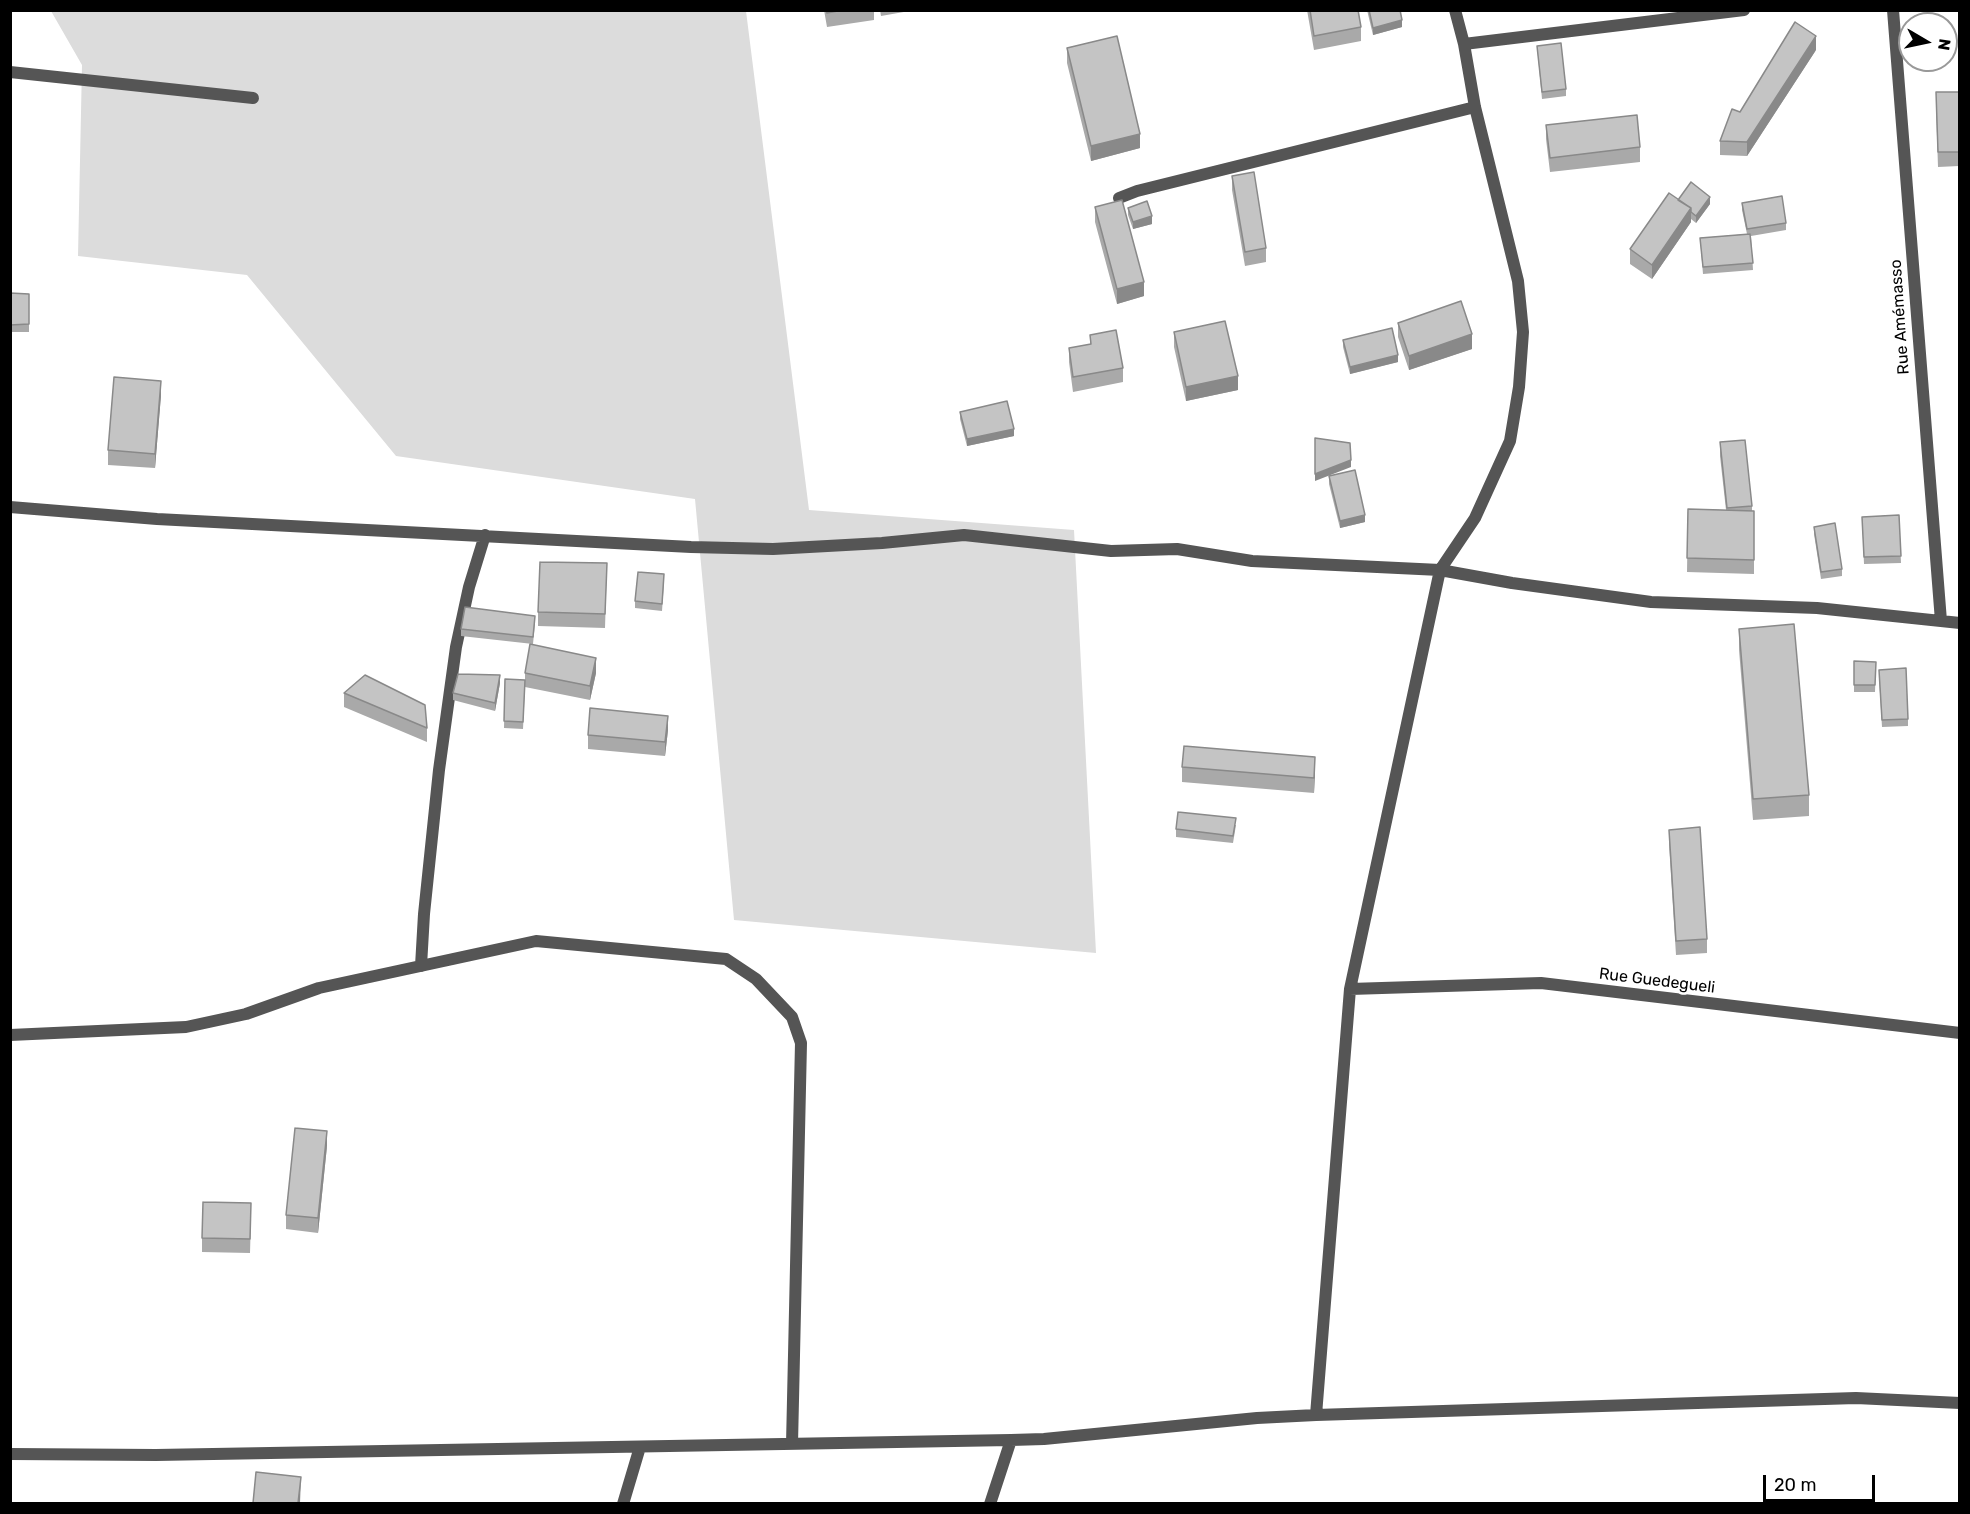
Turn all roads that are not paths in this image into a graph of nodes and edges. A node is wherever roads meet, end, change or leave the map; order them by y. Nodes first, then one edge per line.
1 (1455, 10) edge
2 (1744, 10) edge
3 (1893, 10) edge
4 (1464, 44) junction
5 (10, 72) edge
6 (253, 98) dead end
7 (1475, 106) junction
8 (1119, 198) edge
9 (10, 507) edge
10 (485, 535) junction
11 (1440, 570) junction
12 (1941, 621) junction
13 (1959, 623) edge
14 (421, 966) junction
15 (1350, 989) junction
16 (1959, 1033) edge
17 (10, 1035) edge
18 (1959, 1403) edge
19 (1316, 1415) junction
20 (1011, 1440) junction
21 (792, 1444) junction
22 (640, 1447) junction
23 (10, 1454) edge
24 (623, 1503) edge
25 (990, 1503) edge

1 - 4 street
2 - 4 street
3 - 12 street, Rue Amémasso
4 - 7 street
5 - 6 street
7 - 8 street
7 - 11 street
9 - 10 street
10 - 11 street
10 - 14 street
11 - 12 street
11 - 15 street
12 - 13 street
14 - 17 street
14 - 21 street
15 - 16 street, Rue Guedegueli
15 - 19 street
18 - 19 street
19 - 20 street
20 - 21 street
20 - 25 street
21 - 22 street
22 - 23 street
22 - 24 street

